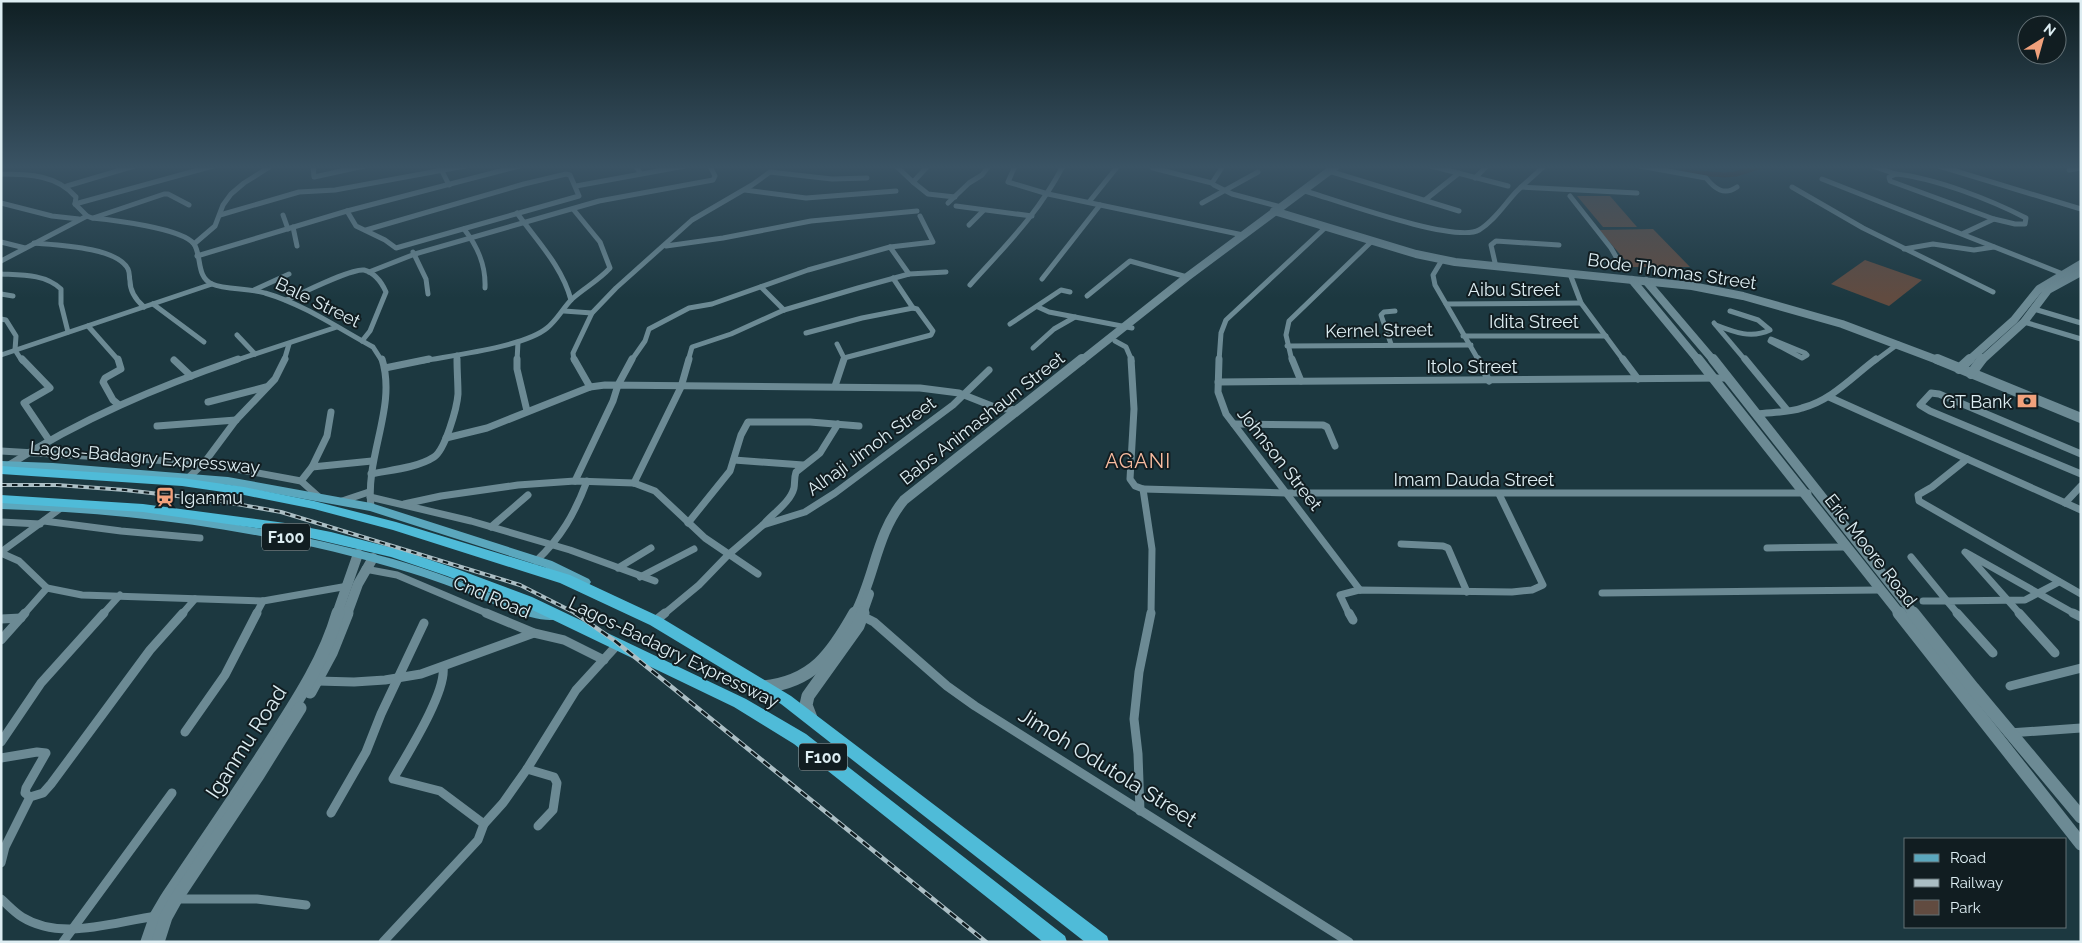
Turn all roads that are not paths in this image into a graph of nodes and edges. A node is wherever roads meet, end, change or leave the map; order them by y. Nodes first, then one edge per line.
1 (28, 210) edge
2 (82, 210) edge
3 (113, 210) edge
4 (221, 210) edge
5 (239, 210) edge
6 (351, 210) edge
7 (437, 210) edge
8 (528, 210) edge
9 (567, 210) edge
10 (576, 210) edge
11 (710, 210) edge
12 (978, 210) edge
13 (1036, 210) edge
14 (1096, 210) edge
15 (1124, 210) edge
16 (1278, 210) junction
17 (1373, 210) edge
18 (1456, 210) edge
19 (1500, 210) edge
20 (1581, 210) edge
21 (1831, 210) edge
22 (1904, 210) edge
23 (1969, 210) edge
24 (2011, 210) edge
25 (347, 211) junction
26 (983, 211) junction
27 (1459, 211) dead end
28 (517, 213) junction
29 (220, 215) junction
30 (283, 215) dead end
31 (1032, 216) junction
32 (90, 217) junction
33 (79, 219) junction
34 (1994, 219) junction
35 (524, 223) junction
36 (969, 225) dead end
37 (1326, 227) junction
38 (291, 228) junction
39 (464, 229) junction
40 (366, 230) junction
41 (1964, 233) junction
42 (1243, 235) junction
43 (472, 239) junction
44 (1372, 241) junction
45 (1, 242) edge
46 (34, 244) junction
47 (194, 244) junction
48 (1559, 245) dead end
49 (297, 246) dead end
50 (410, 246) junction
51 (665, 246) junction
52 (890, 247) junction
53 (1994, 247) junction
54 (25, 248) junction
55 (1904, 248) junction
56 (414, 254) junction
57 (197, 256) junction
58 (1442, 260) junction
59 (1, 261) edge
60 (1496, 267) junction
61 (2080, 267) edge
62 (369, 272) junction
63 (946, 272) dead end
64 (1627, 273) junction
65 (1, 274) edge
66 (289, 274) dead end
67 (909, 274) junction
68 (1570, 274) junction
69 (2067, 275) junction
70 (1187, 277) junction
71 (892, 278) junction
72 (1042, 280) dead end
73 (1646, 281) junction
74 (212, 284) junction
75 (970, 286) dead end
76 (761, 287) junction
77 (486, 288) dead end
78 (254, 290) junction
79 (1070, 292) dead end
80 (1993, 292) dead end
81 (1, 294) edge
82 (428, 294) dead end
83 (13, 296) dead end
84 (1087, 296) dead end
85 (286, 300) junction
86 (571, 300) junction
87 (1581, 303) junction
88 (154, 304) junction
89 (1446, 304) junction
90 (144, 307) junction
91 (1038, 307) junction
92 (913, 308) junction
93 (2034, 309) junction
94 (784, 310) junction
95 (564, 311) junction
96 (1395, 311) dead end
97 (1730, 311) dead end
98 (592, 314) junction
99 (1075, 317) junction
100 (1, 319) edge
101 (2024, 322) junction
102 (2081, 323) edge
103 (1010, 324) dead end
104 (88, 326) junction
105 (1129, 327) junction
106 (337, 328) junction
107 (2009, 330) junction
108 (68, 332) junction
109 (806, 333) dead end
110 (237, 335) dead end
111 (1747, 335) junction
112 (1463, 336) junction
113 (1606, 336) junction
114 (1771, 339) junction
115 (2081, 339) edge
116 (362, 341) junction
117 (1115, 341) junction
118 (204, 342) dead end
119 (518, 342) junction
120 (289, 344) junction
121 (837, 344) dead end
122 (1391, 344) junction
123 (1898, 344) junction
124 (1470, 345) junction
125 (1288, 346) junction
126 (1033, 348) dead end
127 (15, 350) junction
128 (255, 354) junction
129 (1, 355) edge
130 (457, 355) junction
131 (1932, 357) junction
132 (844, 358) junction
133 (174, 360) dead end
134 (1973, 362) junction
135 (385, 368) junction
136 (1959, 369) junction
137 (989, 370) dead end
138 (1971, 374) junction
139 (191, 376) junction
140 (1713, 377) junction
141 (1727, 378) junction
142 (1638, 379) junction
143 (1489, 380) junction
144 (1301, 381) junction
145 (1218, 382) junction
146 (1990, 382) junction
147 (618, 385) junction
148 (835, 386) junction
149 (266, 387) junction
150 (590, 387) junction
151 (681, 387) junction
152 (964, 394) junction
153 (1829, 397) junction
154 (208, 402) dead end
155 (119, 405) junction
156 (1787, 410) junction
157 (527, 411) junction
158 (331, 412) dead end
159 (1005, 414) junction
160 (1756, 414) junction
161 (2081, 418) edge
162 (236, 420) junction
163 (838, 424) junction
164 (1234, 424) junction
165 (157, 426) dead end
166 (859, 426) dead end
167 (446, 438) junction
168 (49, 440) junction
169 (1335, 446) dead end
170 (1, 452) edge
171 (27, 453) junction
172 (2081, 454) edge
173 (1967, 459) junction
174 (734, 460) junction
175 (372, 461) junction
176 (204, 462) junction
177 (803, 465) junction
178 (950, 465) junction
179 (4, 467) edge
180 (312, 467) junction
181 (371, 474) junction
182 (2081, 474) edge
183 (188, 478) junction
184 (301, 481) junction
185 (575, 481) junction
186 (587, 481) junction
187 (634, 483) junction
188 (2081, 486) edge
189 (1143, 489) junction
190 (1286, 493) junction
191 (1819, 493) junction
192 (1499, 494) junction
193 (1804, 494) junction
194 (528, 495) dead end
195 (319, 498) junction
196 (1, 499) edge
197 (370, 499) junction
198 (2065, 503) junction
199 (1, 504) edge
200 (404, 504) junction
201 (61, 508) junction
202 (2081, 510) edge
203 (1, 522) edge
204 (42, 522) junction
205 (688, 523) junction
206 (763, 525) junction
207 (491, 527) junction
208 (200, 538) dead end
209 (1401, 544) dead end
210 (554, 546) junction
211 (1845, 547) junction
212 (651, 548) dead end
213 (1767, 548) dead end
214 (694, 549) dead end
215 (1, 552) edge
216 (358, 554) junction
217 (728, 555) junction
218 (1911, 557) dead end
219 (372, 558) junction
220 (536, 561) junction
221 (618, 568) junction
222 (364, 569) junction
223 (758, 574) dead end
224 (640, 577) junction
225 (655, 582) dead end
226 (2058, 582) junction
227 (351, 586) junction
228 (47, 588) junction
229 (1360, 590) junction
230 (1880, 590) junction
231 (1467, 592) junction
232 (1602, 593) dead end
233 (2038, 593) junction
234 (2081, 594) edge
235 (120, 595) junction
236 (195, 599) junction
237 (263, 601) junction
238 (1923, 601) dead end
239 (1948, 601) junction
240 (2009, 601) junction
241 (623, 605) junction
242 (859, 614) junction
243 (560, 616) junction
244 (2081, 617) edge
245 (21, 618) junction
246 (1, 619) edge
247 (1353, 620) dead end
248 (656, 622) junction
249 (424, 623) dead end
250 (534, 632) junction
251 (1, 640) edge
252 (618, 644) junction
253 (1992, 653) dead end
254 (2055, 653) dead end
255 (604, 660) junction
256 (443, 667) junction
257 (2081, 668) edge
258 (398, 678) junction
259 (317, 681) junction
260 (763, 686) junction
261 (2010, 686) dead end
262 (811, 718) junction
263 (2081, 728) edge
264 (185, 732) dead end
265 (1994, 732) junction
266 (2011, 733) junction
267 (1, 742) edge
268 (1, 758) edge
269 (527, 769) junction
270 (172, 793) dead end
271 (30, 797) junction
272 (1140, 811) junction
273 (331, 813) dead end
274 (2081, 817) edge
275 (484, 824) junction
276 (538, 826) dead end
277 (2081, 844) edge
278 (1, 863) edge
279 (1, 899) edge
280 (176, 899) junction
281 (306, 905) dead end
282 (161, 916) junction
283 (74, 928) junction
284 (63, 942) edge
285 (147, 942) edge
286 (158, 942) edge
287 (383, 942) edge
288 (1058, 942) edge
289 (1100, 942) edge
290 (1349, 942) edge

1 - 33 street
2 - 32 street
3 - 32 street
4 - 29 street
5 - 29 street
6 - 25 street
7 - 40 street
8 - 28 street
9 - 35 street
10 - 86 street
11 - 51 street
12 - 26 street
13 - 31 street
14 - 72 street
15 - 42 street
16 - 37 main road, Bode Thomas Street
16 - 42 main road, Babs Animashaun Street
16 - 105 main road, Babs Animashaun Street
17 - 19 street
18 - 27 street
20 - 64 street
21 - 55 street
22 - 41 street
23 - 34 street
24 - 34 street
25 - 38 street
25 - 40 street
26 - 31 street
26 - 36 street
28 - 35 street
28 - 39 street
29 - 47 street
30 - 38 street
31 - 75 street
32 - 33 street
32 - 47 street
33 - 46 street
34 - 41 street
35 - 43 street
35 - 86 street
37 - 44 main road, Bode Thomas Street
37 - 145 street, Johnson Street
38 - 49 street
38 - 57 street
39 - 43 street
39 - 50 street
40 - 50 street
41 - 53 street
42 - 70 main road, Babs Animashaun Street
43 - 56 street
43 - 77 street
44 - 58 main road, Bode Thomas Street
44 - 125 street
45 - 54 street
46 - 54 street
46 - 90 street
47 - 57 street
48 - 60 street
50 - 56 street
51 - 52 street
51 - 98 street
52 - 67 street
52 - 76 street
53 - 55 street
53 - 69 street
54 - 59 street
55 - 80 street
56 - 62 street
56 - 82 street
57 - 74 street
58 - 60 main road, Bode Thomas Street
58 - 89 street
60 - 68 main road, Bode Thomas Street
61 - 69 main road
62 - 85 street
62 - 116 street
63 - 67 street
64 - 68 main road, Bode Thomas Street
64 - 73 main road, Bode Thomas Street
64 - 140 main road, Eric Moore Road
65 - 108 street
66 - 78 street
67 - 71 street
68 - 87 street
69 - 93 main road
69 - 107 main road
70 - 84 street
70 - 105 main road, Babs Animashaun Street
71 - 92 street
71 - 94 street
73 - 123 main road, Bode Thomas Street
73 - 141 main road, Eric Moore Road
74 - 78 street, Bale Street
74 - 88 street
76 - 94 street
76 - 147 street
78 - 85 street, Bale Street
79 - 91 street
81 - 83 street
85 - 106 street, Bale Street
86 - 95 street
87 - 89 street, Aibu Street
87 - 113 street
88 - 90 street
88 - 118 street
89 - 112 street
90 - 104 street
91 - 99 street
91 - 103 street
92 - 109 street
92 - 132 street
93 - 101 main road
93 - 102 street
94 - 151 street
95 - 98 street
95 - 119 street
96 - 122 street
97 - 111 street
98 - 150 street
99 - 105 street
99 - 126 street
100 - 127 street
101 - 107 main road
101 - 115 street
104 - 108 street
104 - 155 street
105 - 117 main road, Babs Animashaun Street
105 - 159 main road, Babs Animashaun Street
106 - 116 street, Bale Street
106 - 120 street
107 - 134 main road
108 - 127 street
110 - 128 street
111 - 114 street
111 - 156 street
112 - 113 street, Idita Street
112 - 124 street
113 - 142 street
114 - 114 street
116 - 135 street, Bale Street
117 - 178 main road, Babs Animashaun Street
117 - 189 street
119 - 130 street
119 - 157 street
120 - 128 street
120 - 149 street
121 - 132 street
122 - 124 street, Kernel Street
122 - 125 street, Kernel Street
123 - 131 main road, Bode Thomas Street
123 - 153 street
124 - 143 street
125 - 144 street
127 - 129 street
127 - 168 street
128 - 139 street
130 - 135 street
130 - 167 street
131 - 134 main road
131 - 136 main road, Bode Thomas Street
132 - 148 street
133 - 139 street
134 - 136 main road
134 - 138 main road
134 - 146 main road
135 - 175 street
136 - 138 main road, Bode Thomas Street
137 - 152 street, Alhaji Jimoh Street
138 - 146 main road, Bode Thomas Street
139 - 155 street
140 - 141 street, Itolo Street
140 - 142 street, Itolo Street
140 - 193 main road, Eric Moore Road
141 - 160 main road, Eric Moore Road
142 - 143 street, Itolo Street
143 - 144 street, Itolo Street
144 - 145 street, Itolo Street
145 - 164 street, Johnson Street
146 - 161 main road, Bode Thomas Street
147 - 150 street
147 - 151 street
147 - 185 street
148 - 151 street
148 - 152 street
149 - 154 street
149 - 162 street
150 - 157 street
151 - 187 street
152 - 159 street
152 - 206 street, Alhaji Jimoh Street
153 - 156 street
153 - 173 street
155 - 168 street
156 - 160 street
157 - 167 street
158 - 180 street
159 - 178 main road, Babs Animashaun Street
160 - 191 main road, Eric Moore Road
162 - 165 street
162 - 176 street
163 - 166 street
163 - 174 street
163 - 177 street
164 - 169 street
164 - 190 street, Johnson Street
167 - 181 street
168 - 171 street
170 - 171 street
171 - 176 street
171 - 179 street
172 - 182 street
173 - 198 street
173 - 226 street
174 - 177 street
174 - 205 street
175 - 180 street
175 - 181 street
176 - 183 street
176 - 184 street
177 - 206 street
178 - 242 main road, Babs Animashaun Street
179 - 183 main road, Lagos-Badagry Expressway
179 - 241 highway, Lagos-Badagry Expressway / F100
180 - 184 street
181 - 197 street
183 - 195 main road, Lagos-Badagry Expressway
184 - 195 street
185 - 186 street
185 - 200 street
186 - 187 street
186 - 210 street
187 - 205 street
188 - 198 street
189 - 190 street, Imam Dauda Street
189 - 272 street
190 - 192 street, Imam Dauda Street
190 - 229 street, Johnson Street
191 - 193 street, Imam Dauda Street
191 - 266 main road, Eric Moore Road
192 - 193 street, Imam Dauda Street
192 - 231 street
193 - 211 main road, Eric Moore Road
194 - 207 street
195 - 197 main road, Lagos-Badagry Expressway
196 - 243 highway, F100
197 - 200 street
197 - 220 main road, Lagos-Badagry Expressway
198 - 202 street
199 - 201 main road, Lagos-Badagry Expressway / F100
200 - 207 street
201 - 204 street
201 - 216 main road, Lagos-Badagry Expressway / F100
203 - 204 street
204 - 208 street
204 - 215 street
205 - 217 street
206 - 217 street, Alhaji Jimoh Street
207 - 210 street
209 - 231 street
210 - 220 street
210 - 221 street
211 - 213 street
211 - 230 main road, Eric Moore Road
212 - 221 street
214 - 224 street
215 - 228 street
216 - 219 main road, Lagos-Badagry Expressway / F100
216 - 227 main road, Iganmu Road
217 - 223 street
217 - 248 street, Alhaji Jimoh Street
218 - 239 street
219 - 222 main road, Iganmu Road
219 - 243 main road, Lagos-Badagry Expressway / F100
220 - 241 main road, Lagos-Badagry Expressway
221 - 224 street
222 - 227 main road, Iganmu Road
222 - 250 street, Cnd Road
224 - 225 street
226 - 233 street
226 - 234 street
227 - 237 street
227 - 259 main road, Iganmu Road
227 - 282 main road, Iganmu Road
228 - 235 street
228 - 245 street
229 - 231 street
229 - 247 street
230 - 232 street
230 - 265 main road, Eric Moore Road
233 - 240 street
233 - 240 street
233 - 244 street
235 - 236 street
235 - 267 street
236 - 237 street
236 - 271 street
237 - 264 street
238 - 239 street
239 - 240 street
239 - 253 street
240 - 254 street
241 - 248 highway, Lagos-Badagry Expressway / F100
242 - 260 main road, Babs Animashaun Street
242 - 262 main road, Babs Animashaun Street
242 - 272 street, Jimoh Odutola Street
243 - 252 highway, Lagos-Badagry Expressway / F100
245 - 246 street
245 - 251 street
248 - 260 highway, Lagos-Badagry Expressway / F100
249 - 258 street
250 - 255 street, Cnd Road
250 - 256 street
252 - 255 street
252 - 288 highway, Lagos-Badagry Expressway / F100
255 - 269 street
256 - 258 street
256 - 275 street
257 - 261 street
258 - 259 street
258 - 273 street
259 - 280 main road, Iganmu Road
260 - 262 highway, Lagos-Badagry Expressway / F100
262 - 289 highway, Lagos-Badagry Expressway / F100
263 - 266 street
265 - 266 street
265 - 277 main road, Eric Moore Road
266 - 274 main road, Eric Moore Road
268 - 271 street
269 - 275 street
269 - 276 street
270 - 283 street
271 - 278 street
272 - 290 street, Jimoh Odutola Street
275 - 287 street
279 - 283 street
280 - 281 street
280 - 282 main road, Iganmu Road
282 - 283 street
282 - 285 main road, Iganmu Road
282 - 286 main road, Iganmu Road
283 - 284 street

